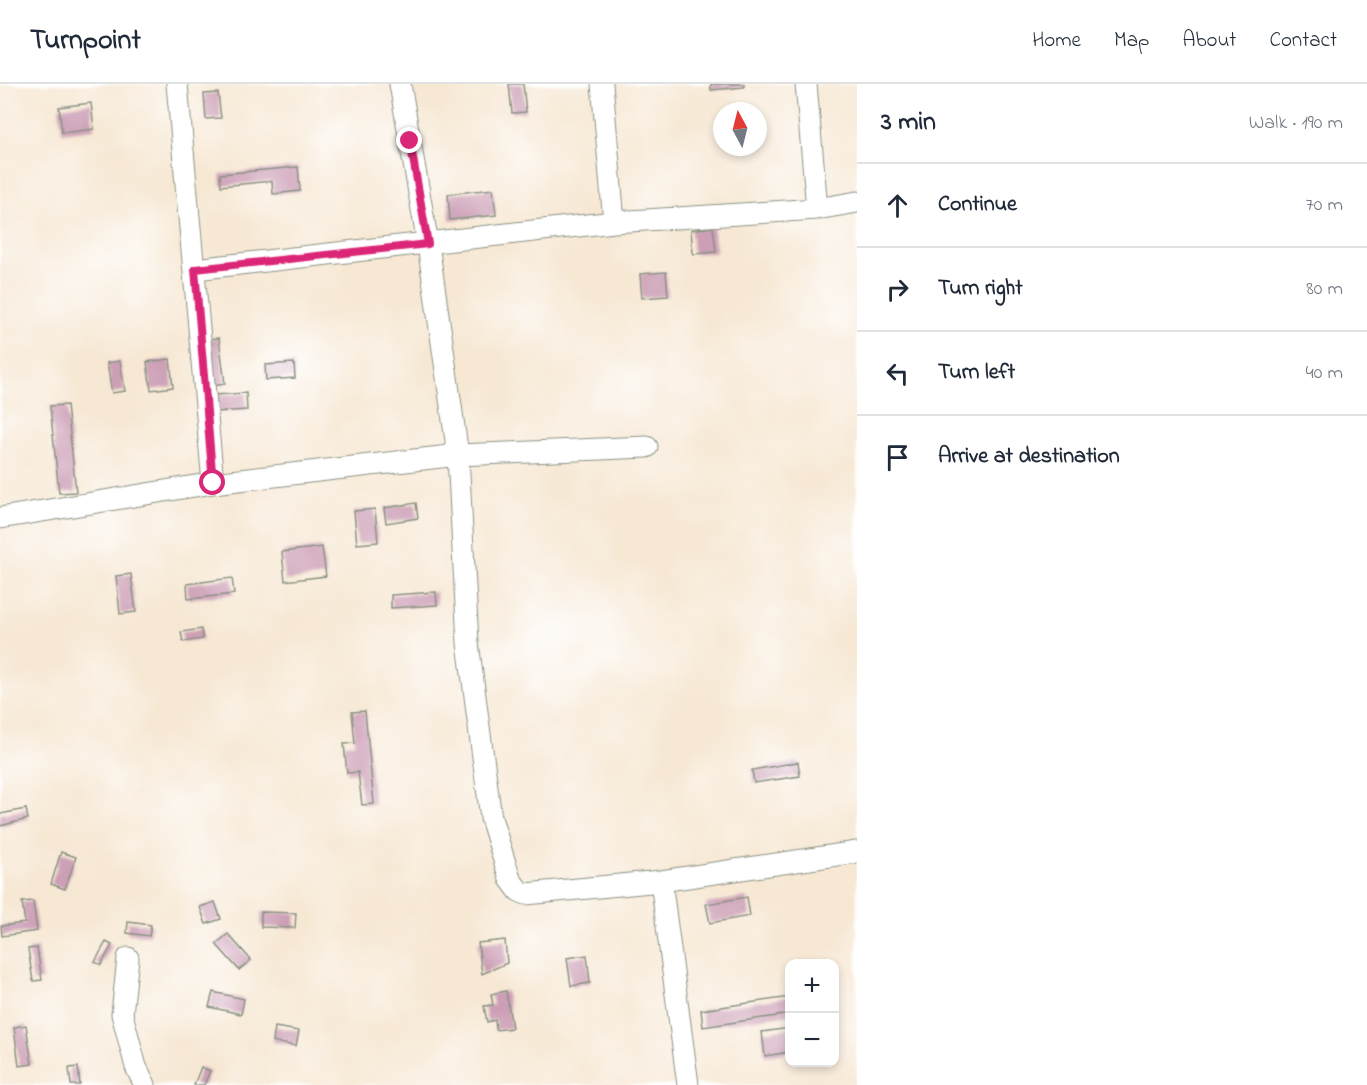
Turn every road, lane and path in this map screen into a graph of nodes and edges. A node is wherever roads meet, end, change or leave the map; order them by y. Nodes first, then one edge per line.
1 (177, 84) edge
2 (400, 84) edge
3 (602, 84) edge
4 (806, 84) edge
5 (857, 202) edge
6 (817, 208) junction
7 (614, 222) junction
8 (428, 244) junction
9 (195, 269) junction
10 (647, 447) dead end
11 (458, 454) junction
12 (213, 483) junction
13 (0, 518) edge
14 (857, 852) edge
15 (661, 881) junction
16 (128, 958) dead end
17 (145, 1085) edge
18 (688, 1085) edge

1 - 9 street
2 - 8 street
3 - 7 street
4 - 6 street
5 - 6 street
6 - 7 street
7 - 8 street
8 - 9 street
8 - 11 street
9 - 12 street
10 - 11 street
11 - 12 street
11 - 15 street
12 - 13 street
14 - 15 street
15 - 18 street
16 - 17 street

